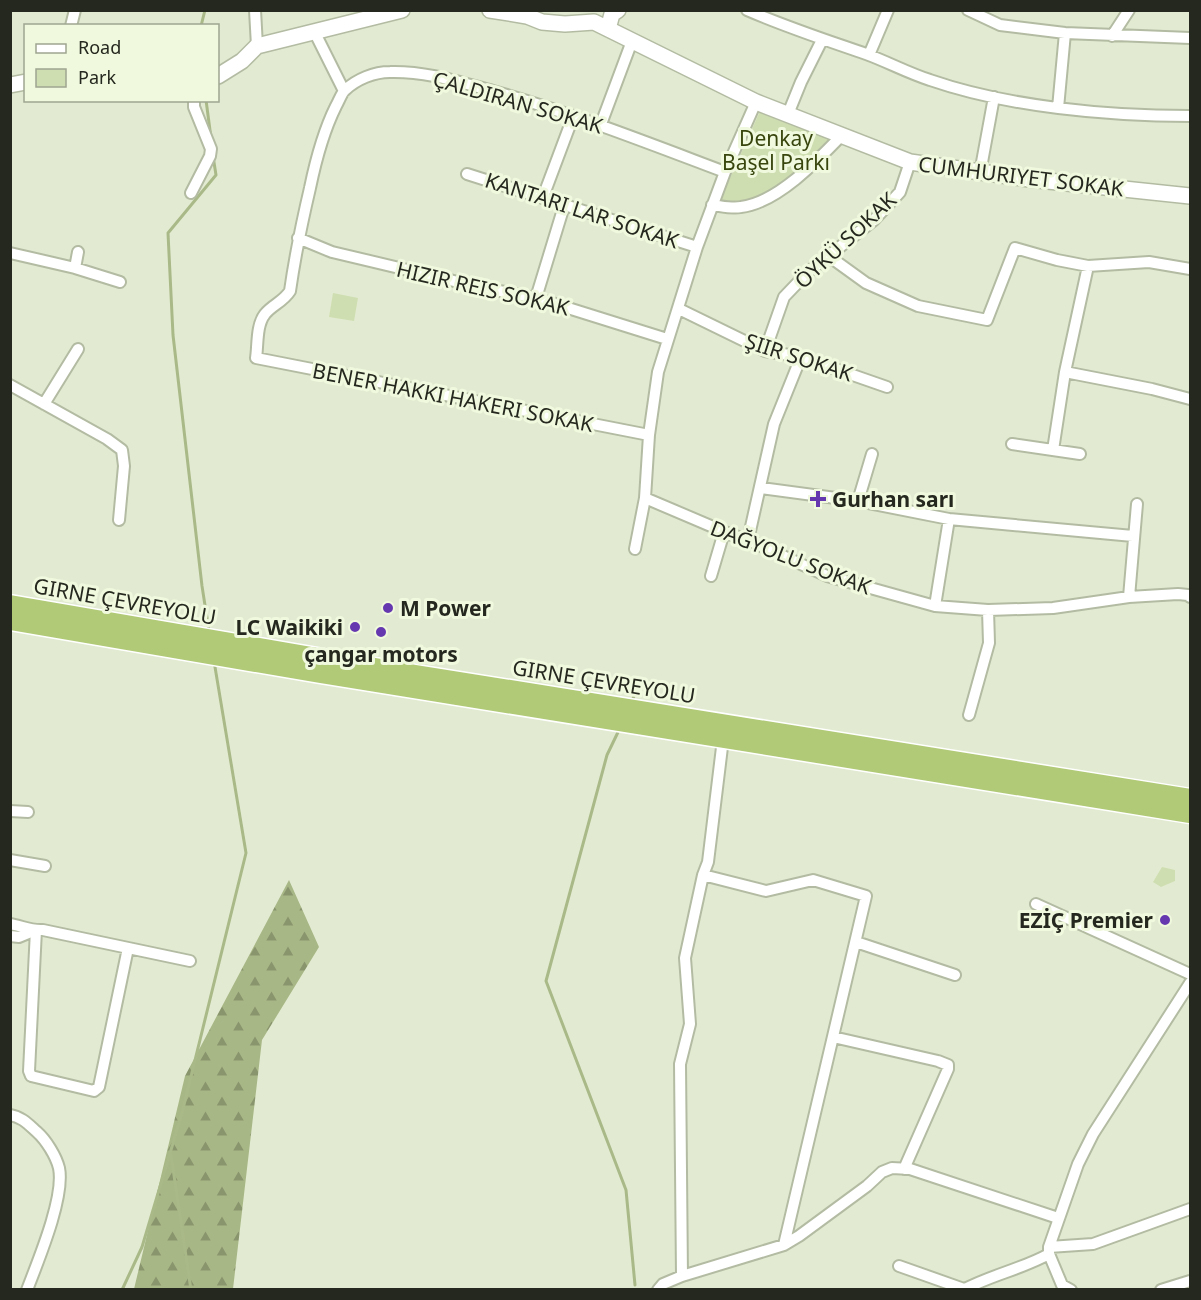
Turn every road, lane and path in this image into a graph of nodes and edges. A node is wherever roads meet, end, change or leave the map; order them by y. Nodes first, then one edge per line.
1 (255, 10) edge
2 (402, 10) edge
3 (490, 10) edge
4 (618, 10) edge
5 (747, 10) edge
6 (888, 10) edge
7 (968, 10) edge
8 (1129, 10) edge
9 (528, 13) edge
10 (602, 20) edge
11 (314, 31) junction
12 (1065, 33) junction
13 (1112, 36) junction
14 (1191, 38) edge
15 (822, 40) junction
16 (632, 41) junction
17 (257, 46) junction
18 (868, 55) junction
19 (219, 75) edge
20 (344, 91) junction
21 (994, 97) junction
22 (194, 102) edge
23 (756, 102) junction
24 (1058, 108) junction
25 (788, 114) junction
26 (1191, 116) edge
27 (573, 117) junction
28 (601, 124) junction
29 (842, 135) junction
30 (910, 162) junction
31 (725, 172) junction
32 (980, 173) junction
33 (467, 174) dead end
34 (191, 194) dead end
35 (1191, 196) edge
36 (543, 197) junction
37 (712, 205) junction
38 (564, 206) junction
39 (298, 238) junction
40 (697, 247) junction
41 (78, 252) dead end
42 (10, 253) edge
43 (830, 257) junction
44 (1088, 266) junction
45 (75, 268) junction
46 (1191, 269) edge
47 (120, 282) dead end
48 (536, 298) junction
49 (679, 309) junction
50 (667, 339) junction
51 (78, 349) dead end
52 (765, 351) junction
53 (801, 357) junction
54 (1065, 372) junction
55 (10, 385) edge
56 (887, 387) dead end
57 (1191, 399) edge
58 (44, 404) junction
59 (650, 435) junction
60 (1012, 444) dead end
61 (1053, 450) junction
62 (872, 454) dead end
63 (1080, 454) dead end
64 (761, 488) junction
65 (645, 498) junction
66 (858, 501) junction
67 (1137, 504) dead end
68 (949, 519) junction
69 (119, 520) dead end
70 (724, 532) junction
71 (1133, 536) junction
72 (748, 540) junction
73 (636, 549) dead end
74 (711, 576) dead end
75 (1129, 597) junction
76 (1191, 597) edge
77 (10, 604) edge
78 (936, 606) junction
79 (988, 610) junction
80 (10, 621) edge
81 (186, 643) junction
82 (969, 715) dead end
83 (648, 718) junction
84 (723, 739) junction
85 (1191, 798) edge
86 (10, 811) edge
87 (28, 812) dead end
88 (1191, 814) edge
89 (10, 860) edge
90 (45, 866) dead end
91 (703, 875) junction
92 (1036, 904) dead end
93 (10, 924) edge
94 (36, 930) junction
95 (10, 936) edge
96 (856, 942) junction
97 (128, 948) junction
98 (190, 961) dead end
99 (1191, 974) edge
100 (955, 975) dead end
101 (1191, 983) edge
102 (833, 1037) junction
103 (10, 1114) edge
104 (904, 1169) junction
105 (1191, 1209) edge
106 (1058, 1218) junction
107 (784, 1245) junction
108 (1049, 1250) junction
109 (899, 1266) dead end
110 (682, 1276) junction
111 (1191, 1281) edge
112 (963, 1289) edge
113 (27, 1290) edge
114 (658, 1290) edge
115 (1071, 1290) edge
116 (1161, 1290) edge

1 - 17 street
2 - 11 street
3 - 9 street
4 - 10 street
5 - 15 street
6 - 18 street
7 - 12 street
8 - 13 street
9 - 10 street
10 - 16 street, CUMHURIYET SOKAK
11 - 17 street
11 - 20 street
12 - 13 street
12 - 24 street
13 - 14 street
15 - 18 street
15 - 25 street
16 - 23 street, CUMHURIYET SOKAK
16 - 28 street
17 - 19 street
18 - 21 street
20 - 27 street
20 - 39 street
21 - 24 street
21 - 32 street
22 - 34 street
23 - 25 street, CUMHURIYET SOKAK
23 - 31 street
24 - 26 street
25 - 29 street, CUMHURIYET SOKAK
27 - 28 street
27 - 36 street
28 - 31 street
29 - 30 street, CUMHURIYET SOKAK
29 - 37 street
30 - 32 street, CUMHURIYET SOKAK
30 - 43 street, ÖYKÜ SOKAK
31 - 37 street
32 - 35 street, CUMHURIYET SOKAK
33 - 36 street
36 - 38 street
37 - 40 street
38 - 40 street
38 - 48 street
39 - 48 street
39 - 59 street
40 - 49 street
41 - 45 street
42 - 45 street
43 - 44 street
43 - 52 street, ÖYKÜ SOKAK
44 - 46 street
44 - 54 street
45 - 47 street
48 - 50 street
49 - 50 street
49 - 52 street, ŞIIR SOKAK
50 - 59 street
51 - 58 street
52 - 53 street, ŞIIR SOKAK
53 - 56 street, ŞIIR SOKAK
53 - 64 street
54 - 57 street
54 - 61 street
55 - 58 street
58 - 69 street
59 - 65 street
60 - 61 street
61 - 63 street
62 - 66 street
64 - 66 street
64 - 72 street
65 - 70 street, DAĞYOLU SOKAK
65 - 73 street
66 - 68 street
67 - 71 street
68 - 71 street
68 - 78 street
70 - 72 street, DAĞYOLU SOKAK
70 - 74 street
71 - 75 street
72 - 78 street, DAĞYOLU SOKAK
75 - 76 street, DAĞYOLU SOKAK
75 - 79 street, DAĞYOLU SOKAK
77 - 81 highway, GIRNE ÇEVREYOLU
78 - 79 street, DAĞYOLU SOKAK
79 - 82 street
80 - 81 highway, GIRNE ÇEVREYOLU
81 - 83 highway, GIRNE ÇEVREYOLU
83 - 84 highway, GIRNE ÇEVREYOLU
83 - 85 highway, GIRNE ÇEVREYOLU
84 - 88 highway, GIRNE ÇEVREYOLU
84 - 91 street
86 - 87 street
89 - 90 street
91 - 96 street
91 - 110 street
92 - 99 street
93 - 94 street
94 - 95 street
94 - 97 street
94 - 97 street
96 - 100 street
96 - 102 street
97 - 98 street
101 - 106 street
102 - 104 street
102 - 107 street
103 - 113 street
104 - 106 street
104 - 107 street
105 - 108 street
106 - 108 street
107 - 110 street
108 - 112 street
108 - 115 street
109 - 112 street
110 - 114 street
111 - 116 street

